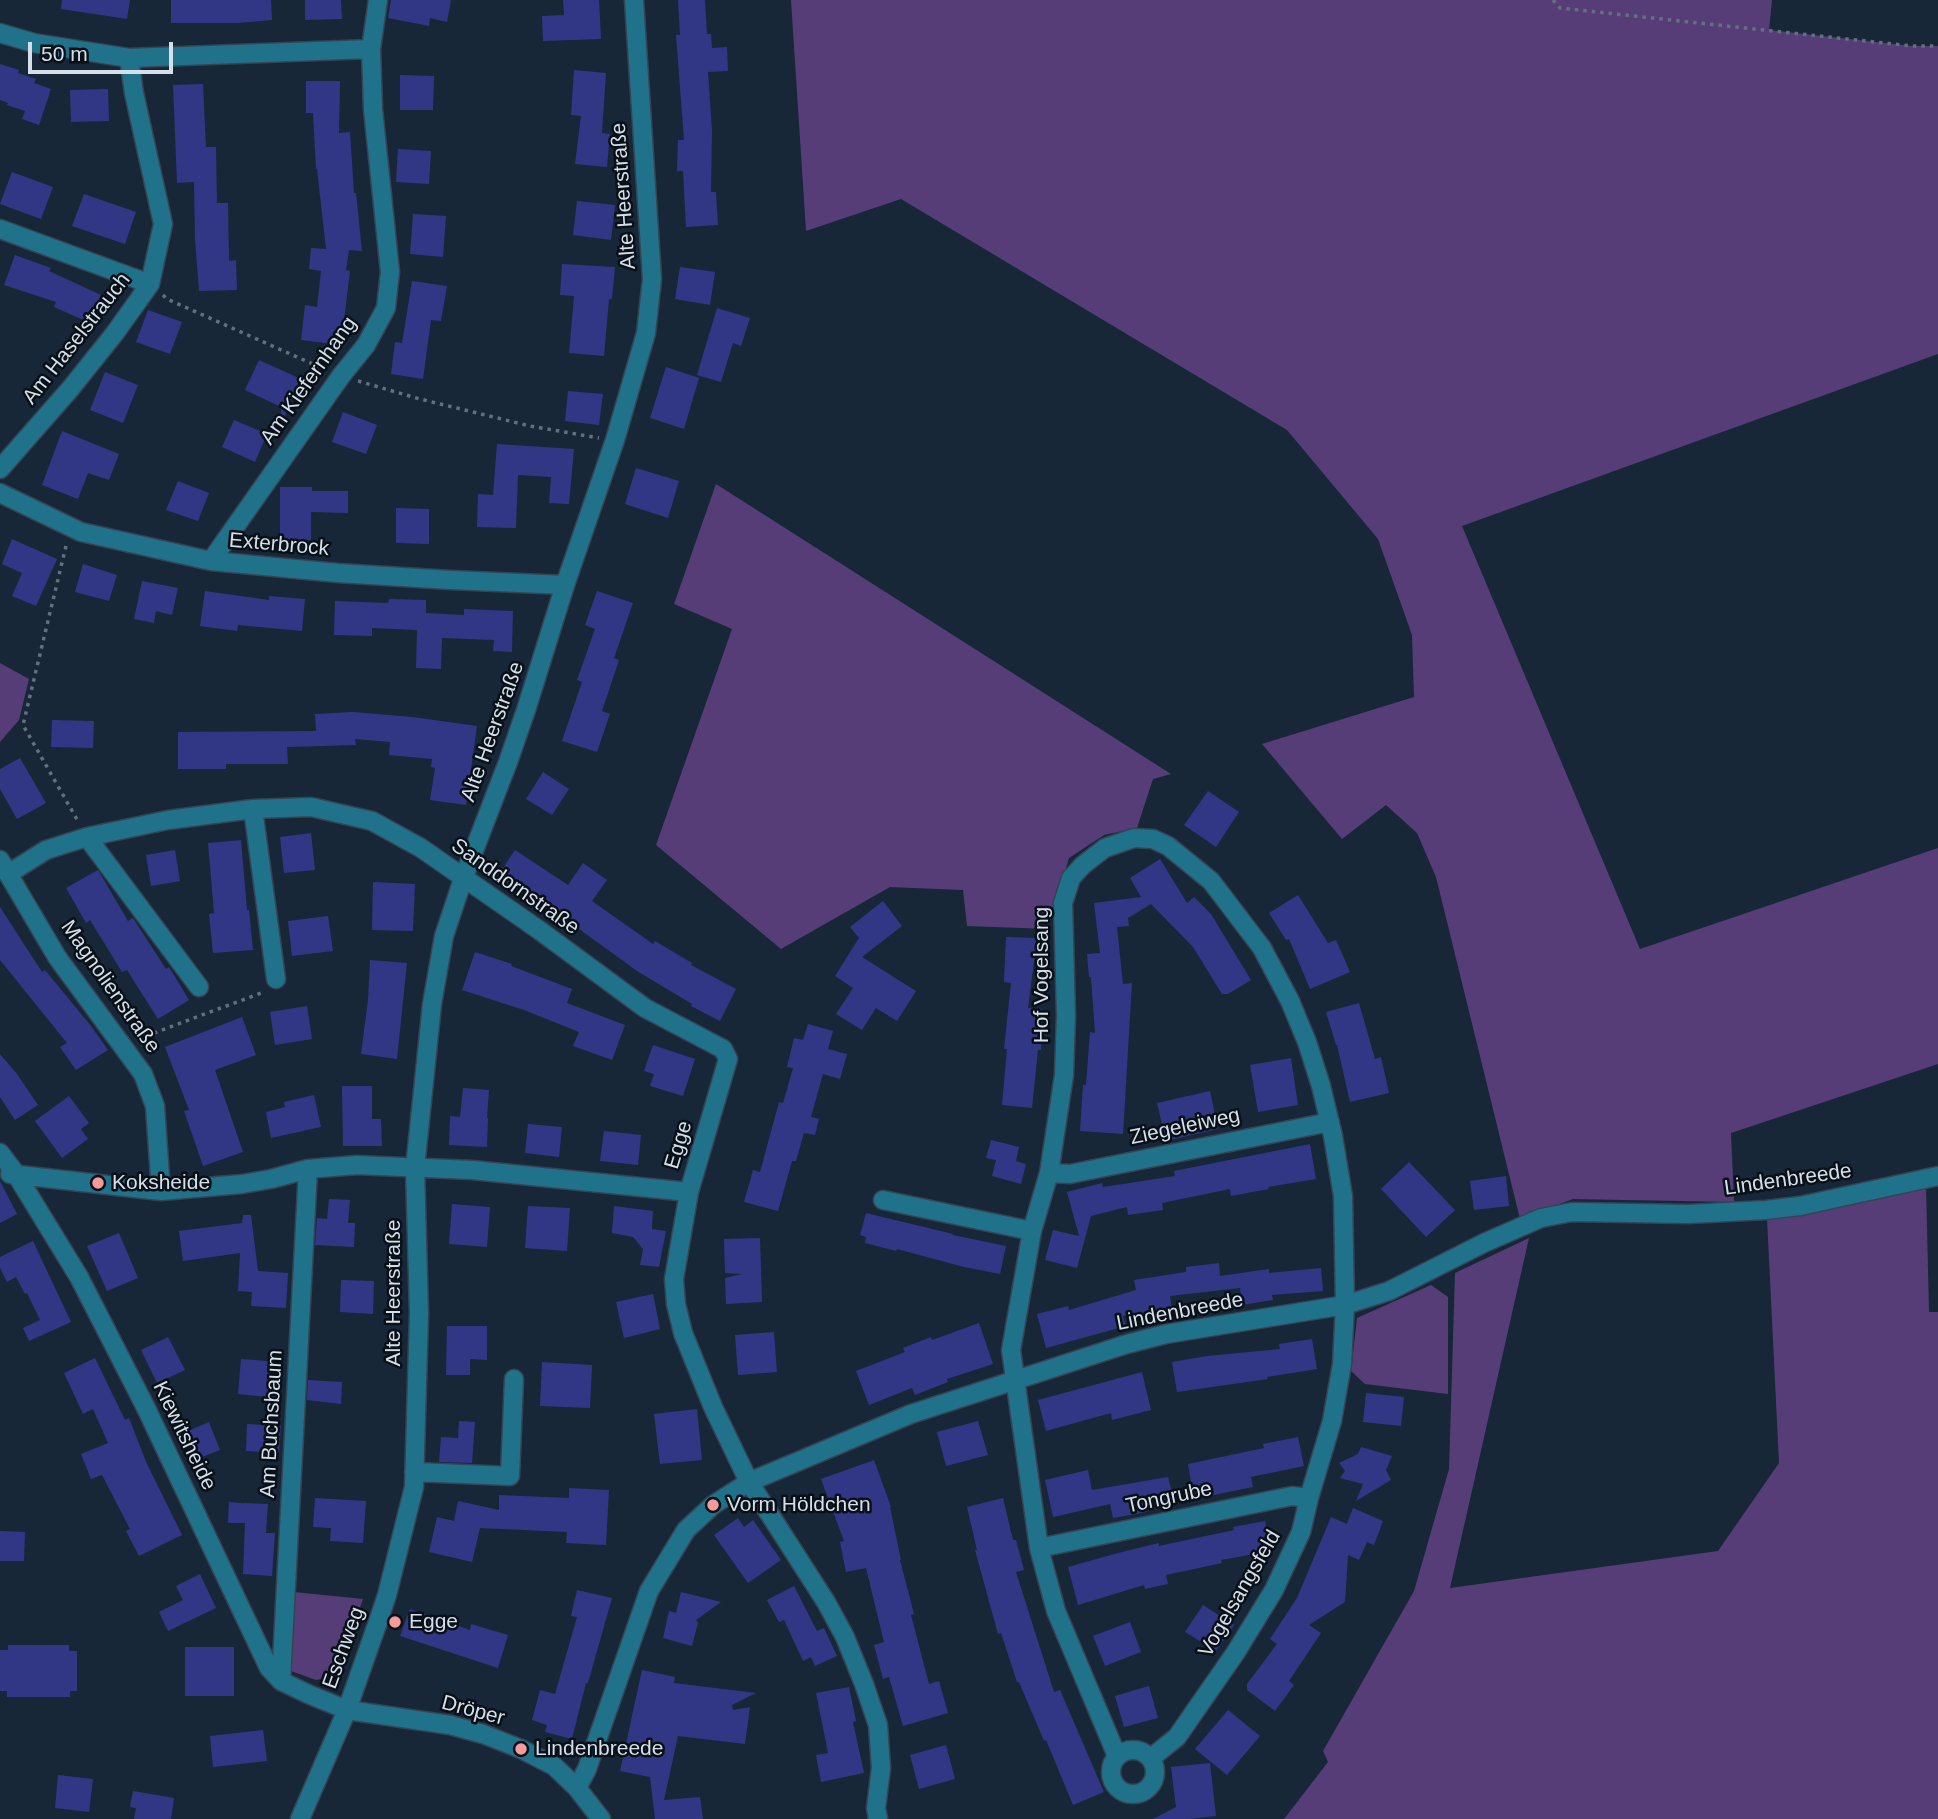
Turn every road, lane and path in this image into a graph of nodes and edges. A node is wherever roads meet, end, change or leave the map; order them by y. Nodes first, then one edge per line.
1 (378, 0) edge
2 (634, 0) edge
3 (1553, 0) edge
4 (0, 33) edge
5 (1938, 46) edge
6 (371, 49) junction
7 (130, 58) junction
8 (0, 229) edge
9 (150, 284) junction
10 (341, 376) junction
11 (615, 440) junction
12 (0, 469) edge
13 (0, 493) edge
14 (70, 527) junction
15 (211, 561) junction
16 (565, 585) junction
17 (253, 809) junction
18 (87, 837) junction
19 (4, 867) edge
20 (463, 878) junction
21 (276, 979) joint
22 (199, 987) dead end
23 (123, 1045) junction
24 (729, 1059) joint
25 (1330, 1122) junction
26 (0, 1153) edge
27 (415, 1168) junction
28 (308, 1169) junction
29 (8, 1173) edge
30 (1049, 1173) junction
31 (1938, 1176) edge
32 (161, 1191) junction
33 (689, 1192) junction
34 (883, 1200) dead end
35 (1032, 1231) junction
36 (1345, 1305) junction
37 (514, 1380) dead end
38 (1014, 1380) junction
39 (414, 1480) junction
40 (749, 1482) junction
41 (1309, 1498) junction
42 (1039, 1548) junction
43 (281, 1681) junction
44 (347, 1710) junction
45 (1117, 1756) junction
46 (1151, 1758) junction
47 (577, 1788) junction
48 (300, 1819) edge
49 (601, 1819) edge
50 (878, 1819) edge

1 - 6 street, Am Kiefernhang
2 - 11 street, Alte Heerstraße
3 - 5 path
4 - 7 street
6 - 7 street
6 - 10 street, Am Kiefernhang
7 - 9 street, Am Haselstrauch
8 - 9 street
9 - 10 path
9 - 12 street, Am Haselstrauch
10 - 11 path
10 - 15 street, Am Kiefernhang
11 - 16 street, Alte Heerstraße
13 - 14 street, Exterbrock
14 - 15 street, Exterbrock
14 - 18 path
15 - 16 street, Exterbrock
16 - 20 street, Alte Heerstraße
17 - 18 street, Sanddornstraße
17 - 20 street, Sanddornstraße
17 - 21 street
18 - 19 street, Sanddornstraße
18 - 22 street
19 - 23 street, Magnolienstraße
20 - 24 street, Sanddornstraße
20 - 27 street, Alte Heerstraße
21 - 23 path
23 - 32 street, Magnolienstraße
24 - 33 street, Egge
25 - 30 street, Ziegeleiweg
25 - 30 street, Hof Vogelsang
25 - 36 street, Hof Vogelsang
26 - 29 street, Kiewitsheide
27 - 28 street
27 - 33 street
27 - 39 street, Alte Heerstraße
28 - 32 street
28 - 43 street, Am Buchsbaum
29 - 32 street
29 - 43 street, Kiewitsheide
30 - 35 street, Hof Vogelsang
31 - 36 street, Lindenbreede
33 - 40 street, Egge
34 - 35 street
35 - 38 street, Hof Vogelsang
36 - 38 street, Lindenbreede
36 - 41 street, Vogelsangsfeld
37 - 39 street
38 - 40 street, Lindenbreede
38 - 42 street
39 - 44 street, Eschweg
40 - 47 street, Lindenbreede
40 - 50 street
41 - 42 street, Tongrube
41 - 46 street, Vogelsangsfeld
42 - 45 street
43 - 44 street
44 - 47 street, Dröper
44 - 48 street, Eschweg
45 - 46 street
45 - 46 street
47 - 49 street, Dröper

